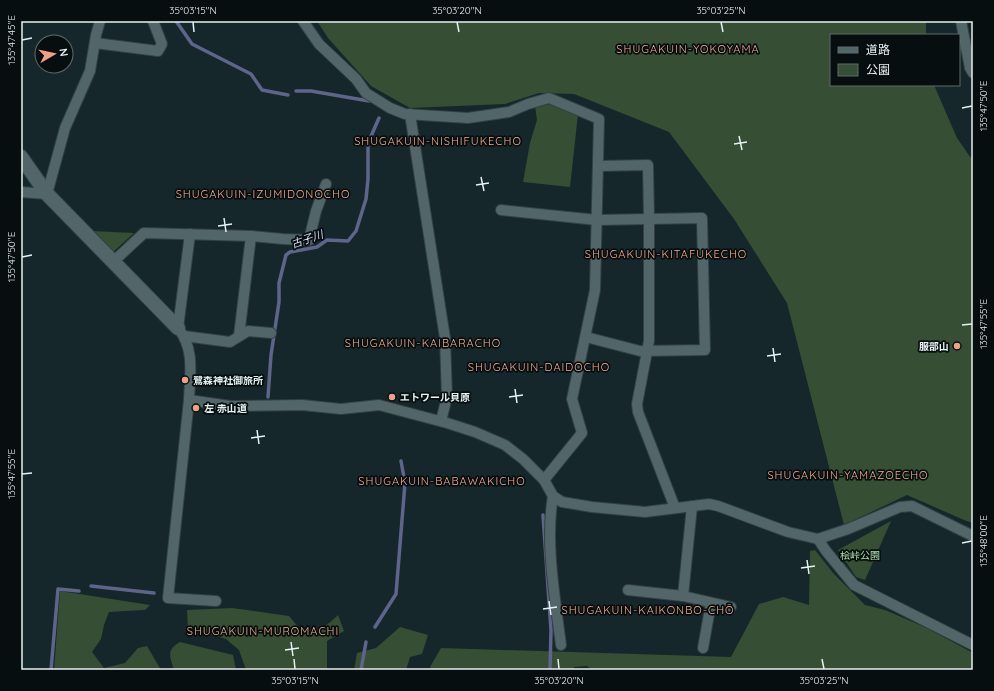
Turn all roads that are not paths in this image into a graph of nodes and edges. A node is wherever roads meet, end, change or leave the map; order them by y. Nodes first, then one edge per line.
1 (100, 21) edge
2 (153, 21) edge
3 (303, 21) edge
4 (961, 21) edge
5 (95, 43) junction
6 (972, 70) edge
7 (410, 114) junction
8 (21, 157) edge
9 (598, 166) junction
10 (326, 184) dead end
11 (21, 192) edge
12 (47, 194) junction
13 (501, 210) dead end
14 (649, 219) junction
15 (596, 220) junction
16 (190, 234) junction
17 (251, 236) junction
18 (114, 261) junction
19 (181, 332) junction
20 (272, 333) dead end
21 (240, 336) junction
22 (586, 337) junction
23 (647, 350) junction
24 (189, 400) junction
25 (441, 421) junction
26 (544, 480) junction
27 (553, 496) junction
28 (692, 506) junction
29 (675, 508) junction
30 (973, 536) edge
31 (818, 539) junction
32 (628, 590) dead end
33 (683, 596) junction
34 (216, 601) dead end
35 (711, 603) junction
36 (731, 606) dead end
37 (561, 645) dead end
38 (973, 645) edge
39 (703, 648) dead end

1 - 5 street
2 - 5 street
3 - 7 street
4 - 6 street
5 - 12 street
7 - 9 street
7 - 25 street
8 - 12 street
9 - 14 street
9 - 15 street
10 - 17 street
11 - 12 street
12 - 18 street
13 - 15 street
14 - 15 street
14 - 23 street
14 - 23 street
15 - 22 street
16 - 17 street
16 - 18 street
16 - 19 street
17 - 21 street
18 - 19 street
19 - 21 street
19 - 24 street
20 - 21 street
22 - 23 street
22 - 26 street
23 - 29 street
24 - 25 street
24 - 34 street
25 - 26 street
26 - 27 street
27 - 29 street
27 - 37 street
28 - 29 street
28 - 31 street
28 - 33 street
30 - 31 street
31 - 38 street
32 - 33 street
33 - 35 street
35 - 36 street
35 - 39 street

